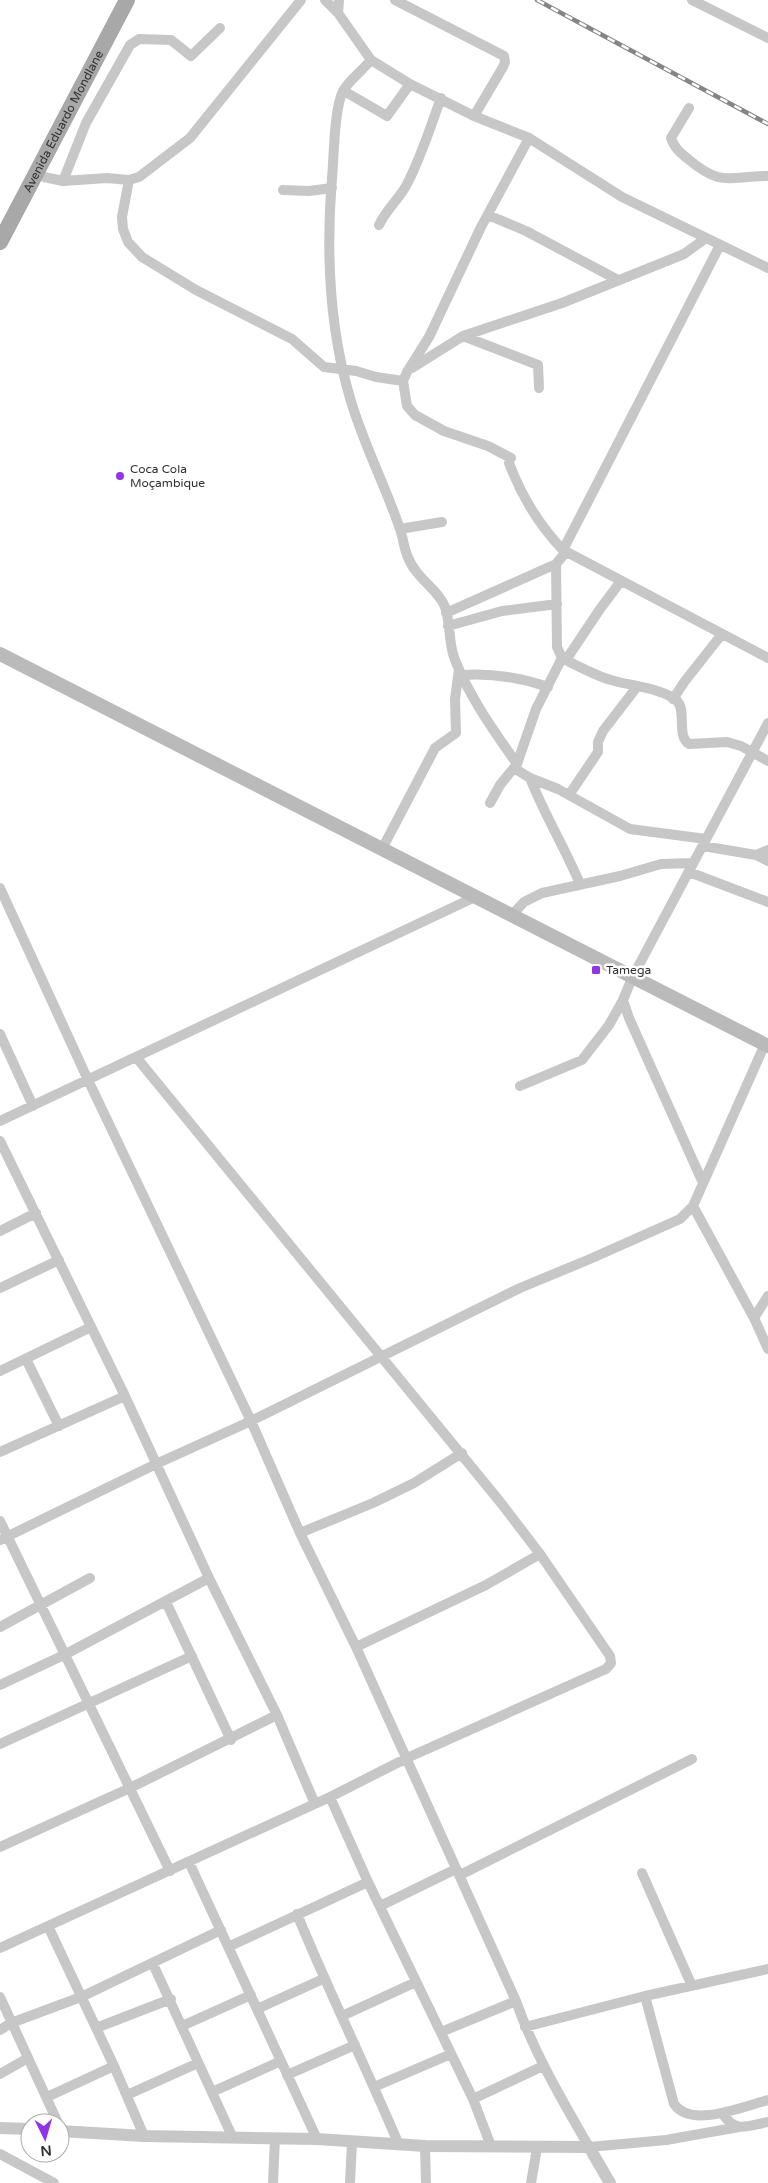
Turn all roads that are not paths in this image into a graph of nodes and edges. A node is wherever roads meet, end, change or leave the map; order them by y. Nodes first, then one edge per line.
1 (127, 0) edge
2 (301, 0) edge
3 (325, 0) edge
4 (339, 0) edge
5 (395, 0) edge
6 (692, 0) edge
7 (338, 13) junction
8 (220, 28) dead end
9 (768, 38) edge
10 (371, 60) junction
11 (410, 84) junction
12 (344, 91) junction
13 (441, 98) junction
14 (689, 108) dead end
15 (474, 116) junction
16 (529, 138) junction
17 (36, 173) junction
18 (768, 176) edge
19 (129, 180) junction
20 (63, 182) junction
21 (332, 188) junction
22 (283, 190) dead end
23 (488, 215) junction
24 (379, 224) dead end
25 (706, 238) junction
26 (0, 242) edge
27 (720, 245) junction
28 (768, 268) edge
29 (618, 280) junction
30 (463, 336) junction
31 (342, 369) junction
32 (405, 376) junction
33 (539, 388) dead end
34 (442, 522) dead end
35 (400, 529) junction
36 (564, 551) junction
37 (556, 564) junction
38 (621, 582) junction
39 (557, 604) junction
40 (446, 613) junction
41 (448, 626) junction
42 (722, 634) junction
43 (0, 654) edge
44 (768, 658) edge
45 (564, 659) junction
46 (461, 672) junction
47 (548, 687) junction
48 (636, 688) junction
49 (673, 699) junction
50 (768, 723) edge
51 (752, 751) junction
52 (768, 761) edge
53 (516, 766) junction
54 (530, 778) junction
55 (569, 795) junction
56 (490, 803) dead end
57 (704, 842) junction
58 (382, 849) junction
59 (768, 850) edge
60 (756, 855) junction
61 (768, 861) edge
62 (691, 868) junction
63 (580, 884) junction
64 (0, 888) edge
65 (475, 897) junction
66 (768, 902) edge
67 (511, 916) junction
68 (632, 978) junction
69 (623, 1000) junction
70 (0, 1034) edge
71 (767, 1045) edge
72 (136, 1057) junction
73 (88, 1080) junction
74 (520, 1086) dead end
75 (33, 1106) junction
76 (0, 1121) edge
77 (0, 1141) edge
78 (703, 1183) junction
79 (693, 1206) junction
80 (36, 1214) junction
81 (0, 1231) edge
82 (58, 1260) junction
83 (0, 1288) edge
84 (768, 1296) edge
85 (754, 1318) junction
86 (91, 1327) junction
87 (768, 1349) edge
88 (380, 1357) junction
89 (26, 1359) junction
90 (0, 1371) edge
91 (125, 1396) junction
92 (251, 1421) junction
93 (59, 1426) junction
94 (0, 1452) edge
95 (462, 1453) junction
96 (156, 1464) junction
97 (0, 1521) edge
98 (300, 1533) junction
99 (4, 1538) edge
100 (540, 1554) junction
101 (90, 1578) dead end
102 (209, 1578) junction
103 (166, 1602) junction
104 (40, 1604) junction
105 (0, 1627) edge
106 (356, 1647) junction
107 (64, 1655) junction
108 (192, 1656) junction
109 (0, 1685) edge
110 (87, 1704) junction
111 (278, 1715) junction
112 (231, 1740) junction
113 (0, 1744) edge
114 (407, 1758) junction
115 (692, 1759) dead end
116 (130, 1788) junction
117 (330, 1797) junction
118 (315, 1804) junction
119 (0, 1847) edge
120 (190, 1862) junction
121 (170, 1871) junction
122 (458, 1872) junction
123 (642, 1873) dead end
124 (368, 1882) junction
125 (380, 1906) junction
126 (296, 1914) junction
127 (48, 1926) junction
128 (221, 1930) junction
129 (228, 1947) junction
130 (0, 1948) edge
131 (153, 1964) junction
132 (768, 1970) edge
133 (323, 1979) junction
134 (416, 1982) junction
135 (692, 1986) junction
136 (251, 1995) junction
137 (645, 1996) junction
138 (0, 1997) edge
139 (81, 1998) junction
140 (171, 1999) junction
141 (516, 2001) junction
142 (257, 2009) junction
143 (342, 2016) junction
144 (11, 2023) junction
145 (182, 2026) junction
146 (525, 2027) junction
147 (96, 2028) junction
148 (0, 2030) edge
149 (441, 2032) junction
150 (355, 2044) junction
151 (451, 2054) junction
152 (28, 2058) junction
153 (281, 2061) junction
154 (198, 2063) junction
155 (114, 2066) junction
156 (543, 2066) junction
157 (0, 2074) edge
158 (287, 2075) junction
159 (374, 2086) junction
160 (212, 2092) junction
161 (127, 2095) junction
162 (48, 2097) junction
163 (473, 2099) junction
164 (768, 2100) edge
165 (54, 2113) edge
166 (722, 2113) junction
167 (768, 2122) edge
168 (739, 2127) junction
169 (0, 2128) edge
170 (20, 2129) edge
171 (70, 2129) edge
172 (144, 2136) junction
173 (232, 2136) junction
174 (275, 2138) junction
175 (317, 2139) junction
176 (352, 2142) junction
177 (399, 2145) junction
178 (426, 2146) junction
179 (491, 2146) junction
180 (537, 2148) junction
181 (589, 2148) junction
182 (0, 2154) edge
183 (54, 2183) edge
184 (274, 2183) edge
185 (350, 2183) edge
186 (426, 2183) edge
187 (532, 2183) edge
188 (610, 2183) edge

1 - 17 main road, Avenida Eduardo Mondlane
2 - 19 street
3 - 7 street
4 - 7 street
5 - 15 street
6 - 9 street
7 - 10 street
8 - 20 street
10 - 11 street
10 - 12 street
11 - 12 street
11 - 13 street
12 - 21 street
13 - 15 street
13 - 24 street
14 - 18 street
15 - 16 street
16 - 23 street
16 - 25 street
17 - 20 street
17 - 26 main road, Avenida Eduardo Mondlane
19 - 20 street
19 - 31 street
21 - 22 street
21 - 31 street
23 - 29 street
23 - 32 street
25 - 27 street
25 - 29 street
27 - 28 street
27 - 36 street
29 - 30 street
30 - 32 street
30 - 33 street
31 - 32 street
31 - 35 street
32 - 36 street
34 - 35 street
35 - 40 street
36 - 37 street
36 - 38 street
37 - 39 street
37 - 40 street
38 - 42 street
38 - 45 street
39 - 41 street
39 - 45 street
40 - 41 street
41 - 46 street
42 - 44 street
42 - 49 street
43 - 58 main road
45 - 47 street
45 - 48 street
46 - 47 street
46 - 53 street
46 - 58 street
47 - 53 street
48 - 49 street
48 - 55 street
49 - 51 street
50 - 51 street
51 - 52 street
51 - 57 street
53 - 54 street
53 - 56 street
54 - 55 street
54 - 63 street
55 - 57 street
57 - 60 street
57 - 62 street
58 - 65 main road
59 - 60 street
60 - 61 street
62 - 63 street
62 - 66 street
62 - 68 street
63 - 67 street
64 - 73 street
65 - 67 main road
65 - 72 street
67 - 68 main road
68 - 69 street
68 - 71 main road
69 - 74 street
69 - 78 street
70 - 75 street
71 - 78 street
72 - 73 street
72 - 88 street
73 - 75 street
73 - 92 street
75 - 76 street
77 - 80 street
78 - 79 street
79 - 85 street
79 - 88 street
80 - 81 street
80 - 82 street
82 - 83 street
82 - 86 street
84 - 85 street
85 - 87 street
86 - 89 street
86 - 91 street
88 - 92 street
88 - 95 street
89 - 90 street
89 - 93 street
91 - 93 street
91 - 96 street
92 - 96 street
92 - 98 street
93 - 94 street
95 - 98 street
95 - 100 street
96 - 99 street
96 - 102 street
97 - 99 street
98 - 106 street
99 - 104 street
100 - 106 street
100 - 114 street
101 - 104 street
102 - 103 street
102 - 111 street
103 - 107 street
103 - 108 street
104 - 105 street
104 - 107 street
106 - 114 street
107 - 109 street
107 - 110 street
108 - 110 street
108 - 112 street
110 - 113 street
110 - 116 street
111 - 112 street
111 - 118 street
112 - 116 street
114 - 117 street
114 - 122 street
115 - 122 street
116 - 119 street
116 - 121 street
117 - 118 street
117 - 124 street
118 - 120 street
120 - 121 street
120 - 128 street
121 - 127 street
122 - 125 street
122 - 141 street
123 - 135 street
124 - 125 street
124 - 126 street
125 - 134 street
126 - 129 street
126 - 133 street
127 - 130 street
127 - 139 street
128 - 129 street
128 - 131 street
129 - 136 street
131 - 139 street
131 - 140 street
132 - 135 street
133 - 142 street
133 - 143 street
134 - 143 street
134 - 149 street
135 - 137 street
136 - 142 street
136 - 145 street
137 - 146 street
137 - 166 street
138 - 144 street
139 - 144 street
139 - 147 street
140 - 145 street
140 - 147 street
141 - 146 street
141 - 149 street
142 - 153 street
143 - 150 street
144 - 148 street
144 - 152 street
145 - 154 street
146 - 156 street
147 - 155 street
149 - 151 street
150 - 158 street
150 - 159 street
151 - 159 street
151 - 163 street
152 - 157 street
152 - 162 street
153 - 158 street
153 - 160 street
154 - 160 street
154 - 161 street
155 - 161 street
155 - 162 street
156 - 163 street
156 - 181 street
158 - 175 street
159 - 177 street
160 - 173 street
161 - 172 street
162 - 165 street
163 - 179 street
164 - 166 street
166 - 168 street
167 - 168 street
168 - 181 street
169 - 170 street
171 - 172 street
172 - 173 street
173 - 174 street
174 - 175 street
174 - 184 street
175 - 176 street
176 - 177 street
176 - 185 street
177 - 178 street
178 - 179 street
178 - 186 street
179 - 180 street
180 - 181 street
180 - 187 street
181 - 188 street
182 - 183 street

